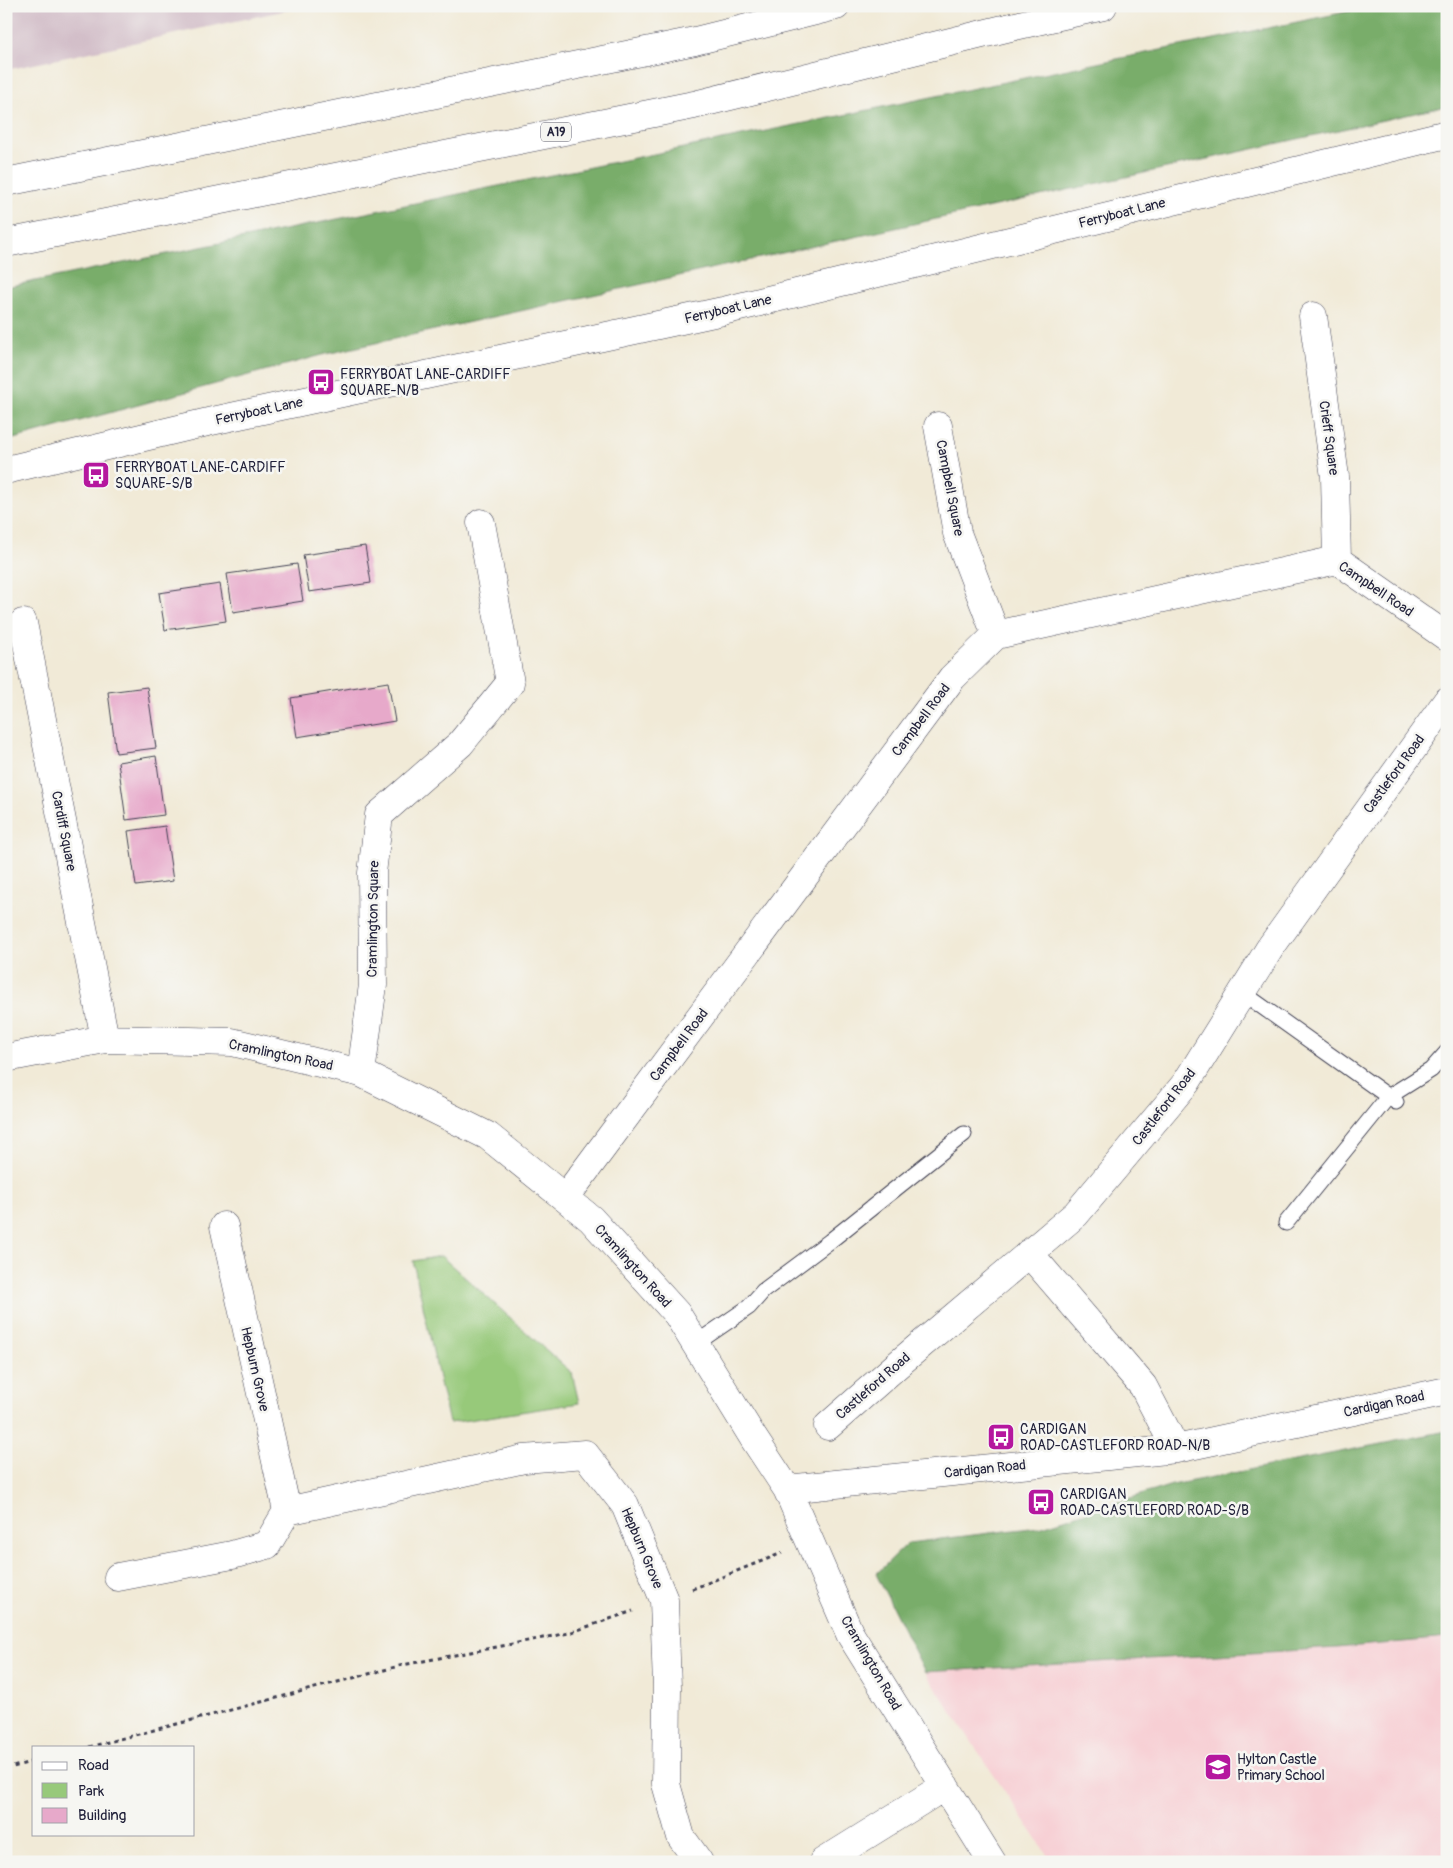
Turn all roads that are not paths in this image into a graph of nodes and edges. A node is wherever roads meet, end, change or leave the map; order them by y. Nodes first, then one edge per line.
1 (836, 6) edge
2 (1103, 6) edge
3 (1447, 134) edge
4 (6, 182) edge
5 (6, 244) edge
6 (1313, 316) dead end
7 (938, 426) dead end
8 (6, 470) edge
9 (480, 523) dead end
10 (1337, 560) junction
11 (23, 623) dead end
12 (996, 635) junction
13 (1447, 638) edge
14 (1447, 701) edge
15 (1242, 993) junction
16 (105, 1039) junction
17 (1447, 1052) edge
18 (6, 1058) edge
19 (361, 1072) junction
20 (1392, 1100) junction
21 (964, 1134) dead end
22 (565, 1198) junction
23 (1286, 1223) dead end
24 (224, 1226) dead end
25 (1029, 1253) junction
26 (695, 1344) junction
27 (1447, 1391) edge
28 (828, 1426) dead end
29 (1176, 1449) junction
30 (787, 1489) junction
31 (287, 1511) junction
32 (118, 1577) dead end
33 (944, 1786) junction
34 (698, 1862) edge
35 (824, 1862) edge
36 (992, 1862) edge

1 - 4 main road
2 - 5 main road, A19
3 - 8 main road, Ferryboat Lane
6 - 10 main road, Crieff Square
7 - 12 main road, Campbell Square
9 - 19 main road, Cramlington Square
10 - 12 main road, Campbell Road
10 - 13 main road, Campbell Road
11 - 16 main road, Cardiff Square
12 - 22 main road, Campbell Road
14 - 15 main road, Castleford Road
15 - 20 lane
15 - 25 main road, Castleford Road
16 - 18 main road, Cramlington Road
16 - 19 main road, Cramlington Road
17 - 20 lane
19 - 22 main road, Cramlington Road
20 - 23 lane
21 - 26 lane
22 - 26 main road, Cramlington Road
24 - 31 main road, Hepburn Grove
25 - 28 main road, Castleford Road
25 - 29 main road
26 - 30 main road, Cramlington Road
27 - 29 main road, Cardigan Road
29 - 30 main road, Cardigan Road
30 - 33 main road, Cramlington Road
31 - 32 main road
31 - 34 main road, Hepburn Grove
33 - 35 main road
33 - 36 main road, Cramlington Road

